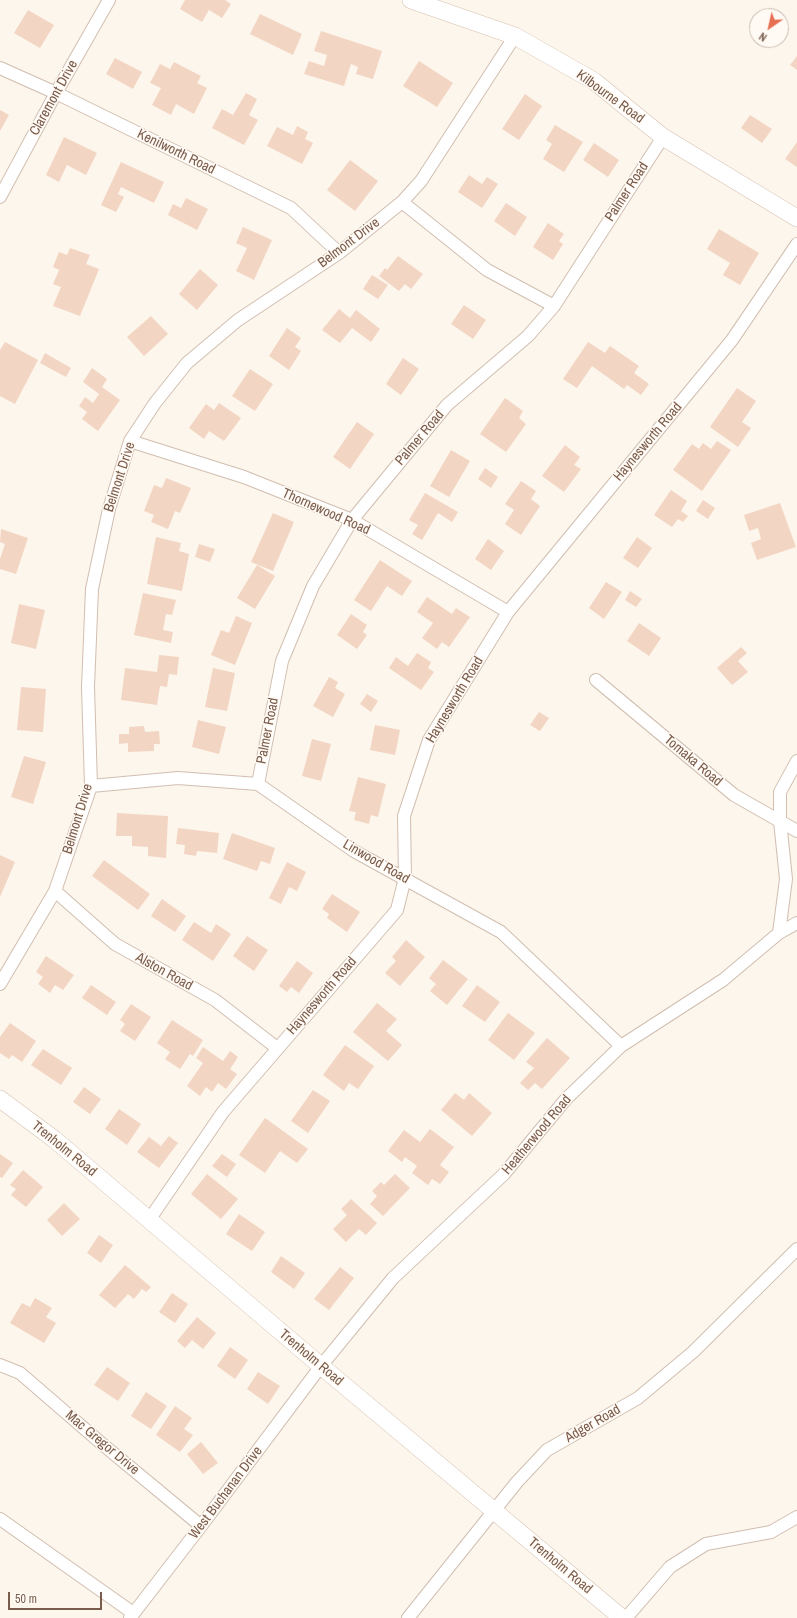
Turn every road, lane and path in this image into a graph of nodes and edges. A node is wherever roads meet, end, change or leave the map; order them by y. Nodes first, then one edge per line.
1 (109, 0) edge
2 (411, 0) edge
3 (515, 36) junction
4 (0, 68) edge
5 (56, 93) junction
6 (663, 136) junction
7 (0, 197) edge
8 (402, 202) junction
9 (797, 218) edge
10 (797, 244) edge
11 (339, 253) junction
12 (554, 306) junction
13 (130, 441) junction
14 (352, 520) junction
15 (508, 612) junction
16 (596, 680) dead end
17 (797, 761) edge
18 (258, 784) junction
19 (91, 786) junction
20 (780, 821) junction
21 (797, 831) edge
22 (405, 878) junction
23 (55, 891) junction
24 (797, 923) edge
25 (779, 933) junction
26 (0, 984) edge
27 (622, 1046) junction
28 (277, 1048) junction
29 (0, 1100) edge
30 (149, 1220) junction
31 (797, 1249) edge
32 (0, 1365) edge
33 (321, 1366) junction
34 (493, 1511) junction
35 (797, 1517) edge
36 (0, 1519) edge
37 (201, 1526) junction
38 (132, 1616) edge
39 (408, 1618) edge
40 (622, 1618) edge
41 (626, 1618) edge

1 - 5 street, Claremont Drive
2 - 3 main road, Kilbourne Road
3 - 6 main road, Kilbourne Road
3 - 8 street, Belmont Drive
4 - 5 street, Kenilworth Road
5 - 7 street, Claremont Drive
5 - 11 street, Kenilworth Road
6 - 9 main road, Kilbourne Road
6 - 12 street, Palmer Road
8 - 11 street, Belmont Drive
8 - 12 street
10 - 15 street, Haynesworth Road
11 - 13 street, Belmont Drive
12 - 14 street, Palmer Road
13 - 14 street, Thornewood Road
13 - 19 street, Belmont Drive
14 - 15 street, Thornewood Road
14 - 18 street, Palmer Road
15 - 22 street, Haynesworth Road
16 - 20 street, Tomaka Road
17 - 20 street
18 - 19 street
18 - 22 street, Linwood Road
19 - 23 street, Belmont Drive
20 - 21 street, Tomaka Road
20 - 25 street
22 - 27 street, Linwood Road
22 - 28 street, Haynesworth Road
23 - 26 street, Belmont Drive
23 - 28 street, Alston Road
24 - 25 street, Heatherwood Road
25 - 27 street, Heatherwood Road
27 - 33 street, Heatherwood Road
28 - 30 street, Haynesworth Road
29 - 30 main road, Trenholm Road
30 - 33 main road, Trenholm Road
31 - 34 street, Adger Road
32 - 37 street, Mac Gregor Drive
33 - 34 main road, Trenholm Road
33 - 37 street, West Buchanan Drive
34 - 39 street, Adger Road
34 - 40 main road, Trenholm Road
35 - 41 street
36 - 38 street
37 - 38 street, West Buchanan Drive

